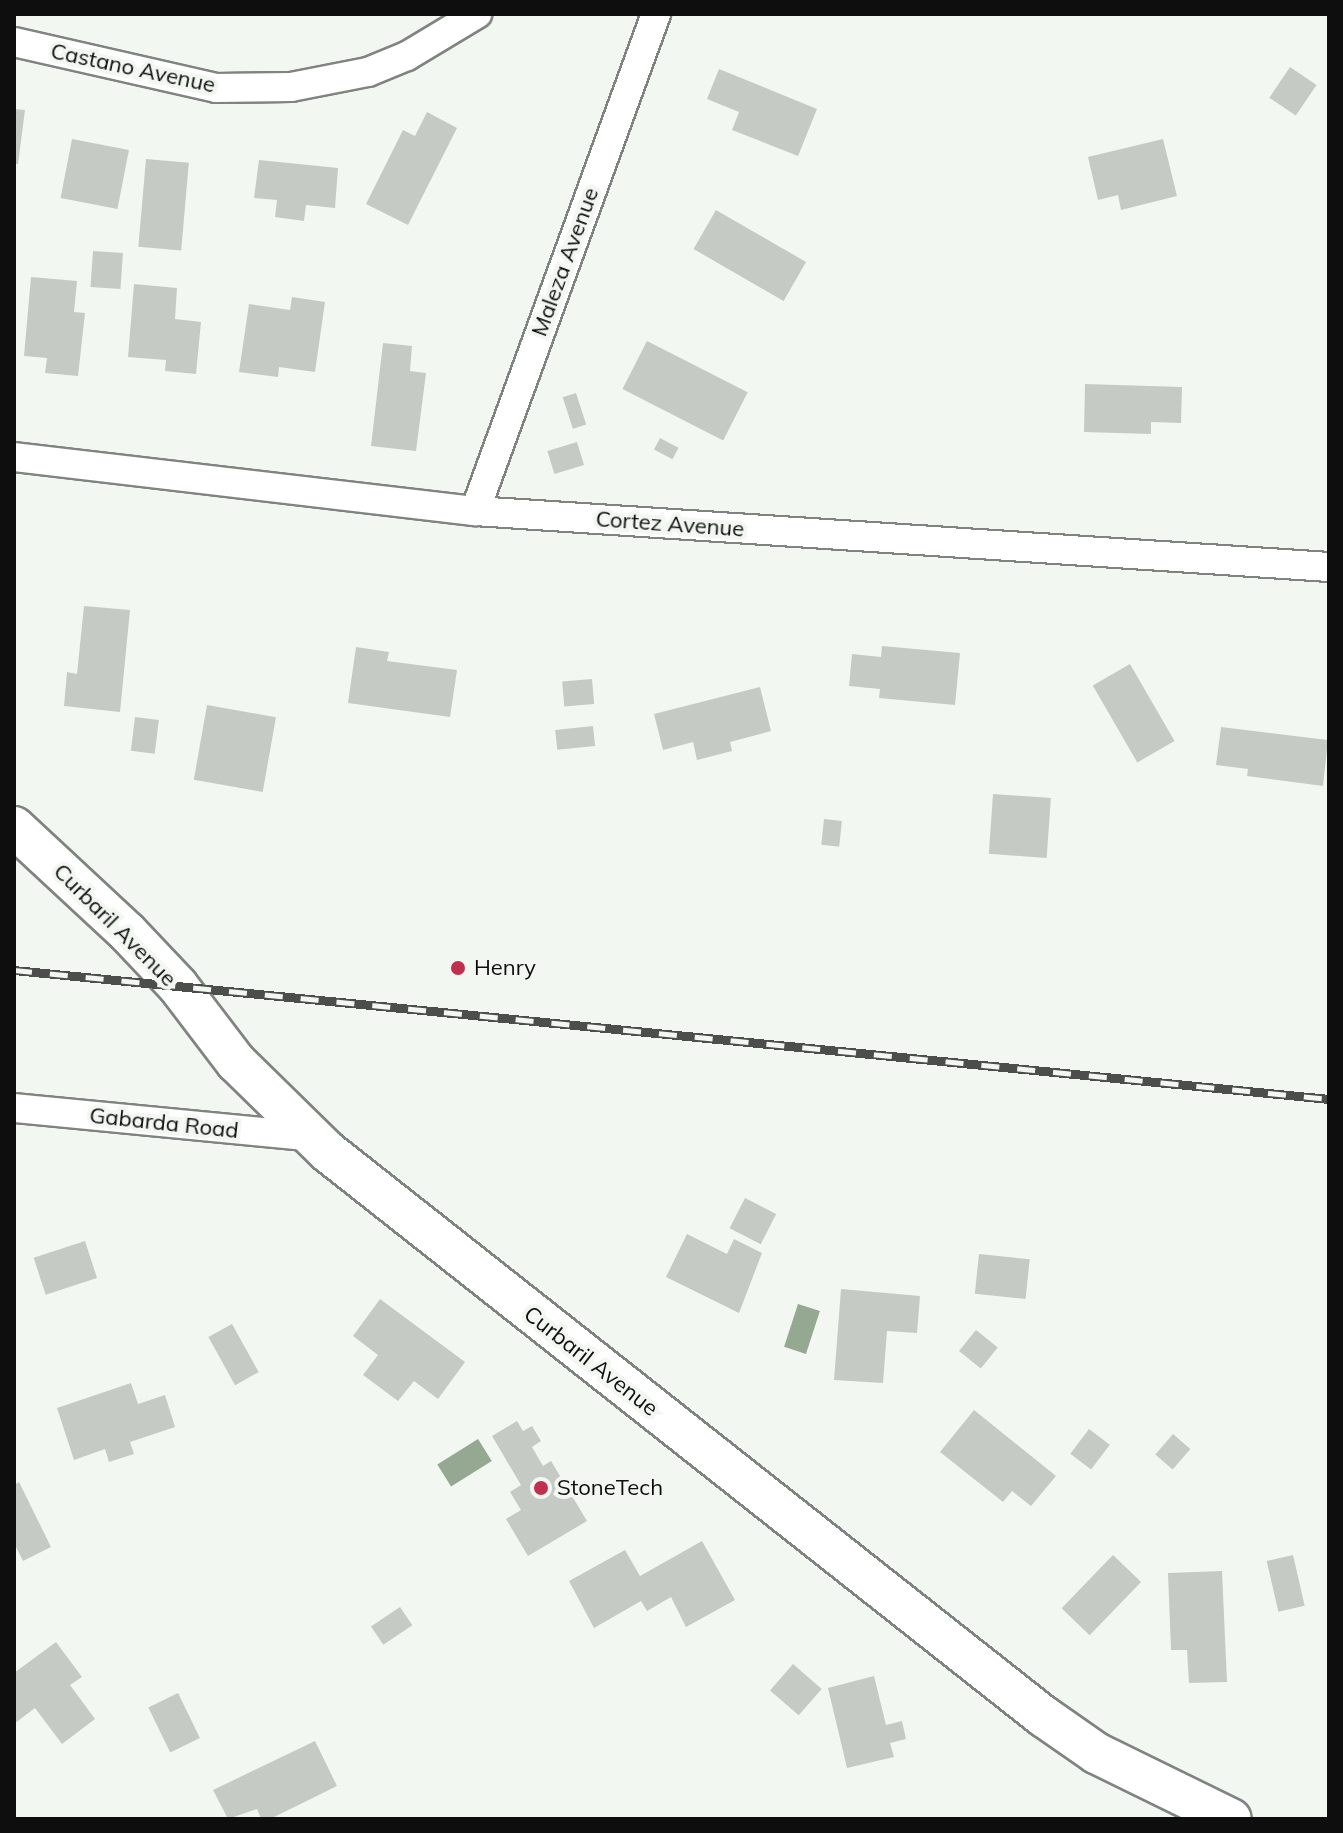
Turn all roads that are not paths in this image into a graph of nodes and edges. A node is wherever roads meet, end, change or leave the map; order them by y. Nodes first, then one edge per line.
1 (477, 14) edge
2 (656, 14) edge
3 (14, 42) edge
4 (14, 457) edge
5 (475, 511) junction
6 (1329, 567) edge
7 (14, 827) edge
8 (14, 1108) edge
9 (313, 1137) junction
10 (1231, 1819) edge

1 - 3 street, Castano Avenue
2 - 5 street, Maleza Avenue
4 - 5 street, Cortez Avenue
5 - 6 street, Cortez Avenue
7 - 9 street, Curbaril Avenue
8 - 9 street, Gabarda Road
9 - 10 street, Curbaril Avenue

